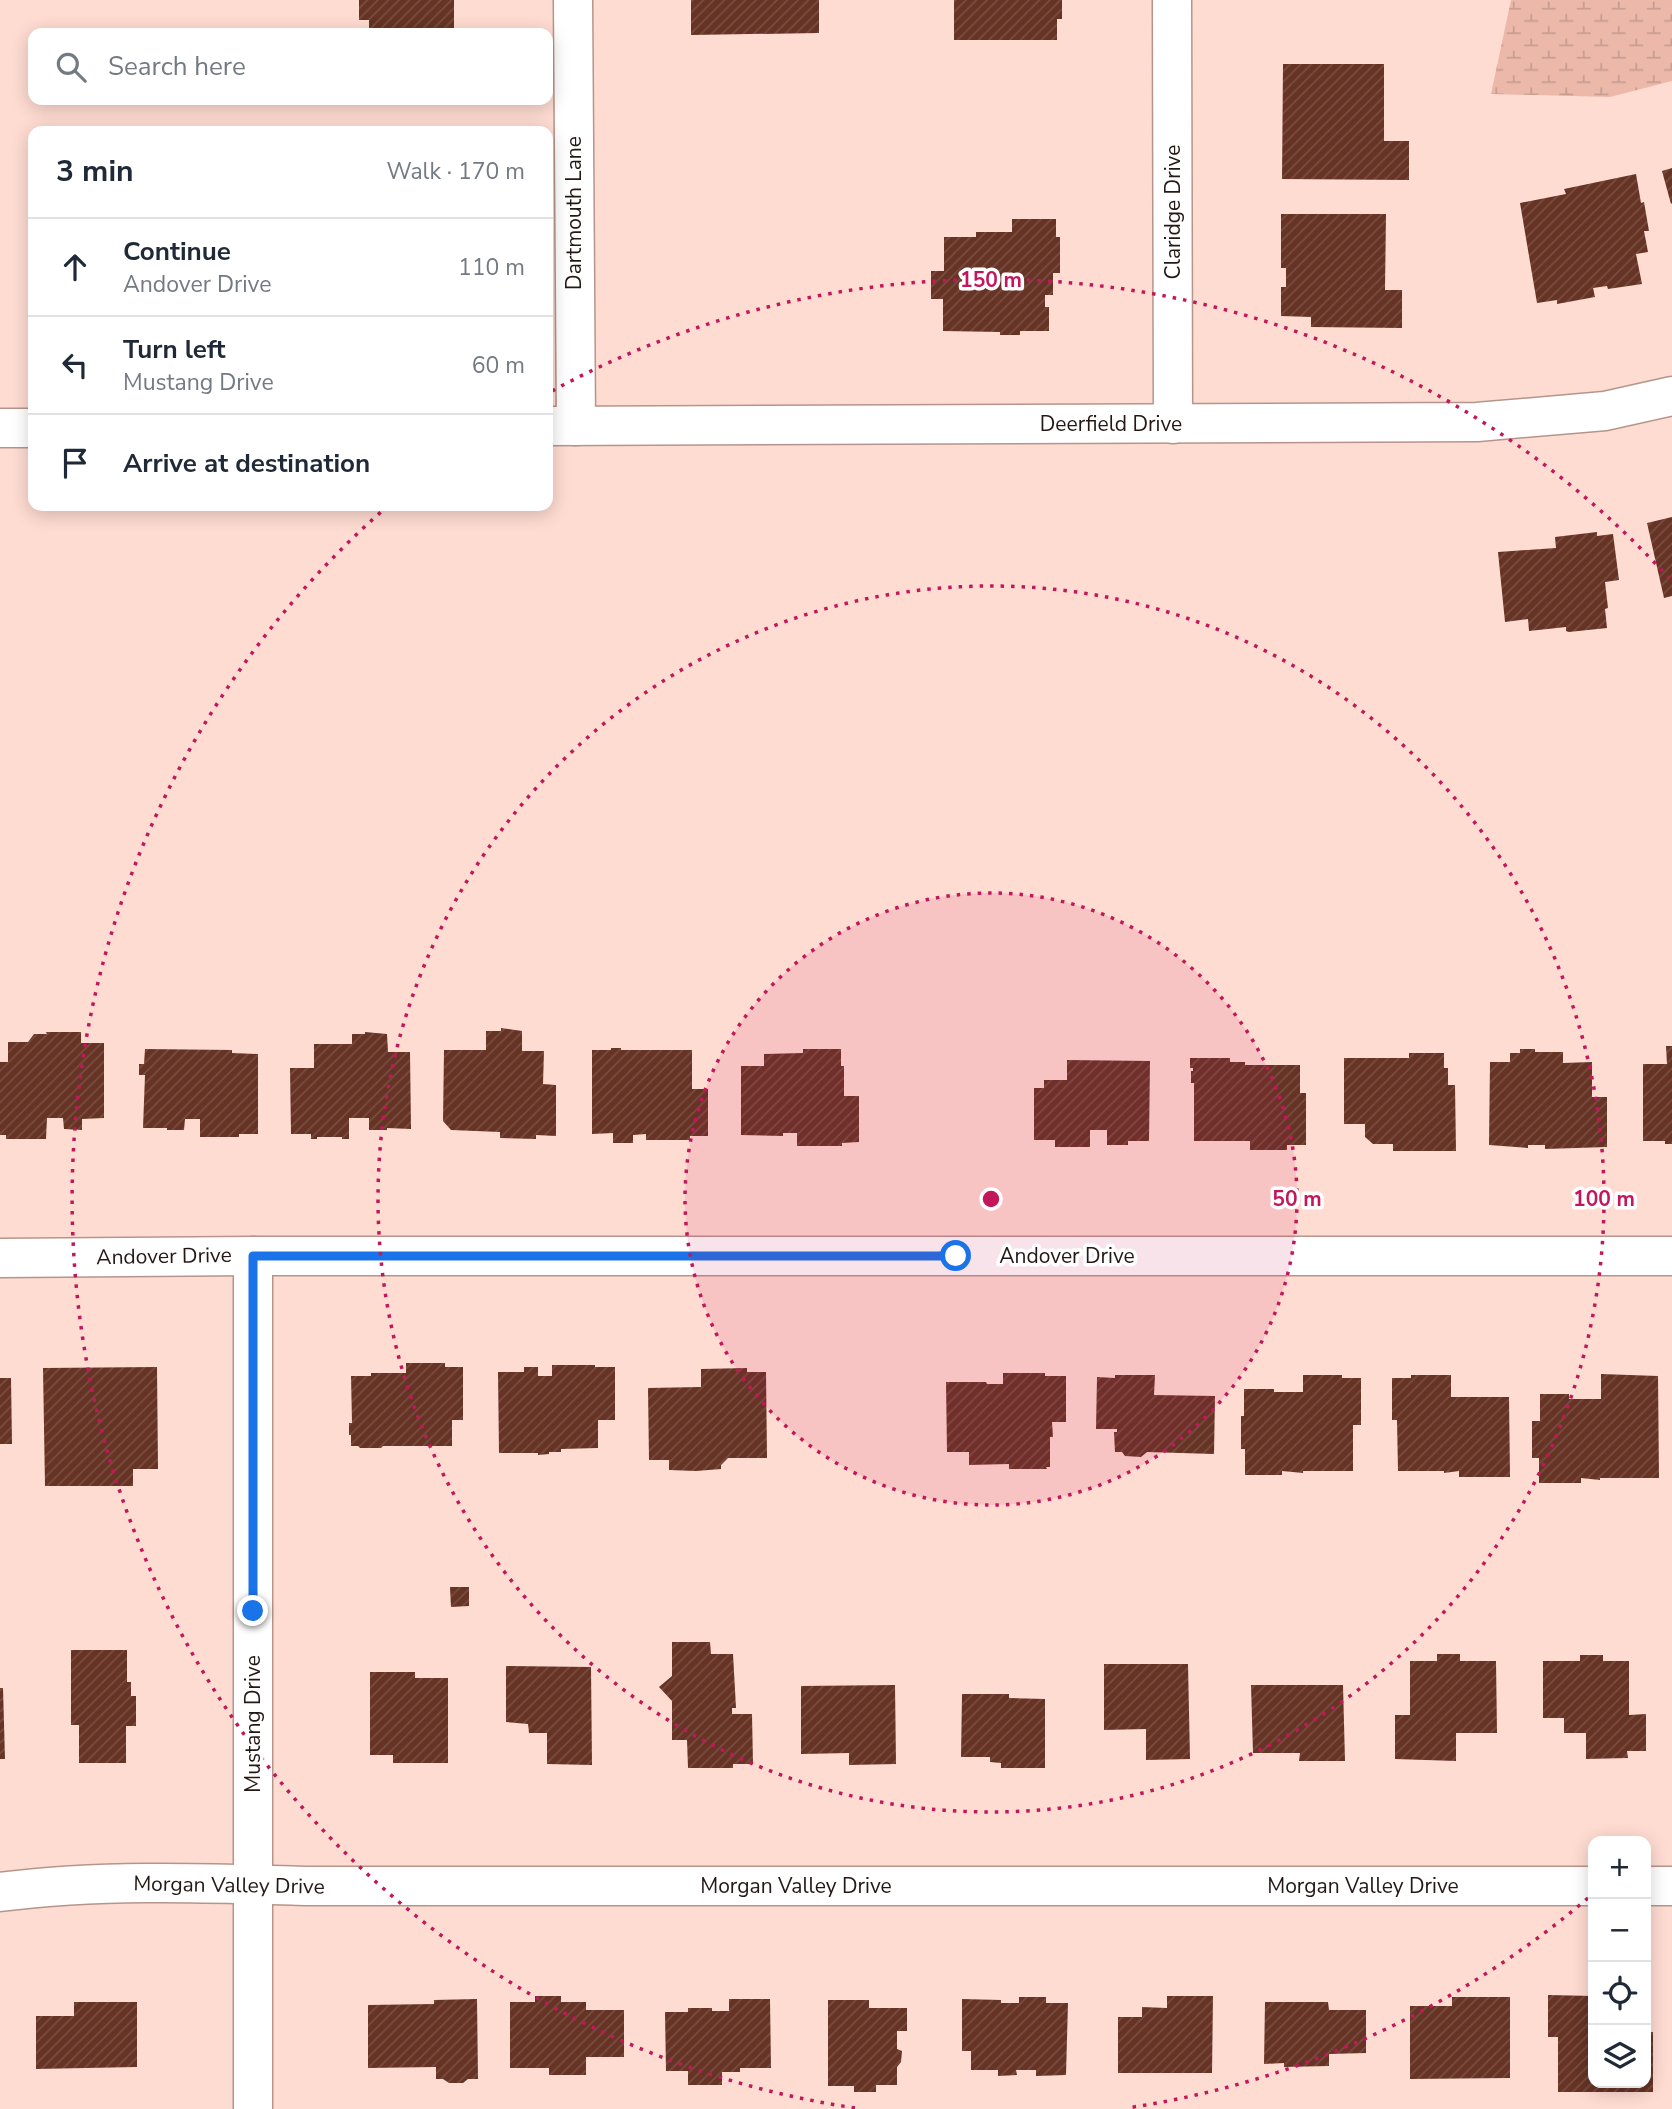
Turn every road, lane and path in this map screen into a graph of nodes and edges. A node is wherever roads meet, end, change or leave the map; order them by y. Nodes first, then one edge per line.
1 (573, 0) edge
2 (1172, 0) edge
3 (1672, 396) edge
4 (1174, 424) junction
5 (562, 426) edge
6 (0, 428) edge
7 (28, 428) edge
8 (253, 1256) junction
9 (1672, 1256) edge
10 (0, 1258) edge
11 (253, 1885) junction
12 (1588, 1886) edge
13 (1651, 1886) edge
14 (1672, 1886) edge
15 (0, 1892) edge
16 (253, 2109) edge

1 - 5 street, Dartmouth Lane
2 - 4 street, Claridge Drive
3 - 4 street, Deerfield Drive
4 - 5 street, Deerfield Drive
6 - 7 street
8 - 9 street, Andover Drive
8 - 10 street, Andover Drive
8 - 11 street, Mustang Drive
11 - 12 street, Morgan Valley Drive
11 - 15 street, Morgan Valley Drive
11 - 16 street, Mustang Drive
13 - 14 street

